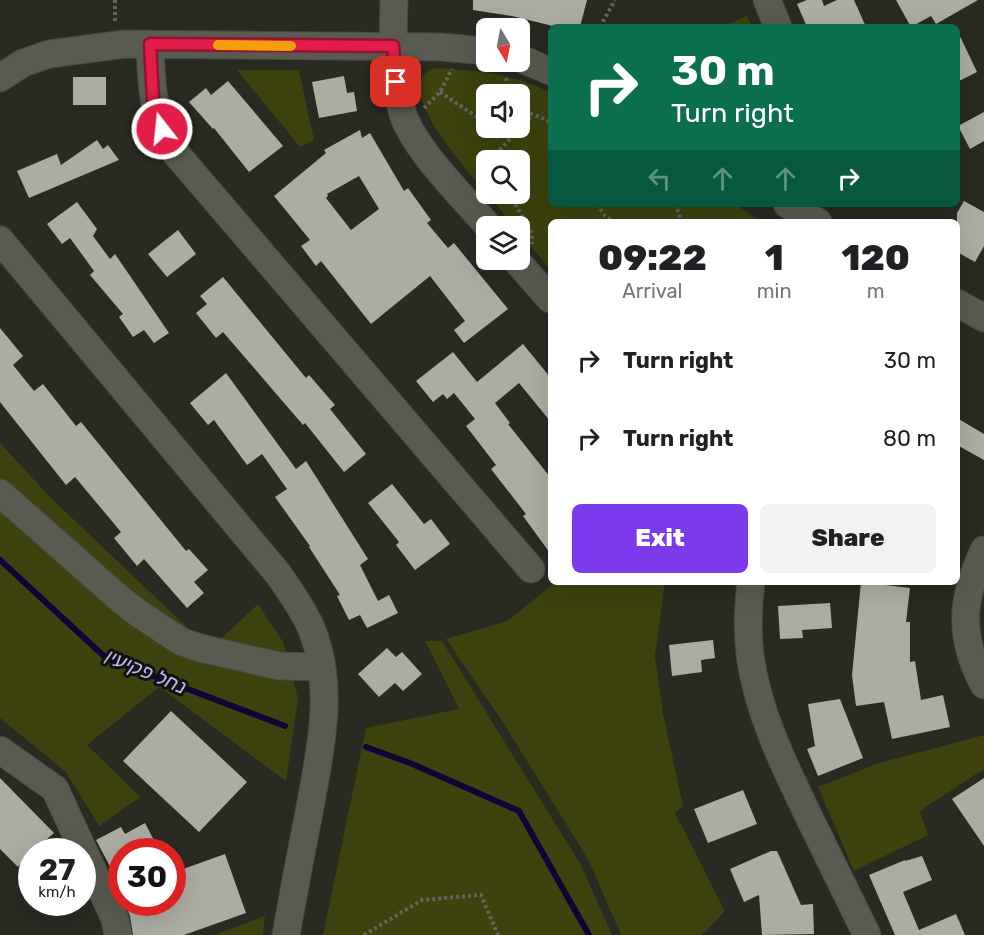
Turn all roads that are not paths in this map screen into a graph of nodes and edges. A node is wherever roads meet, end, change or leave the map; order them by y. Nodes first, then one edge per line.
1 (394, 0) edge
2 (766, 0) edge
3 (777, 24) edge
4 (150, 44) junction
5 (393, 46) junction
6 (476, 50) edge
7 (530, 62) edge
8 (548, 69) edge
9 (0, 78) edge
10 (792, 207) edge
11 (479, 216) edge
12 (813, 219) edge
13 (0, 240) edge
14 (525, 270) edge
15 (548, 297) edge
16 (960, 305) edge
17 (984, 318) edge
18 (0, 492) edge
19 (984, 550) edge
20 (531, 569) dead end
21 (751, 585) edge
22 (321, 667) junction
23 (984, 685) edge
24 (0, 750) edge
25 (118, 935) edge
26 (286, 935) edge
27 (867, 935) edge

1 - 5 street
2 - 3 street
4 - 5 street
4 - 9 street
4 - 20 street
5 - 6 street
5 - 11 street
7 - 8 street
10 - 12 street
13 - 22 street
14 - 15 street
16 - 17 street
18 - 22 street
19 - 23 street
21 - 27 street
22 - 26 street
24 - 25 street

